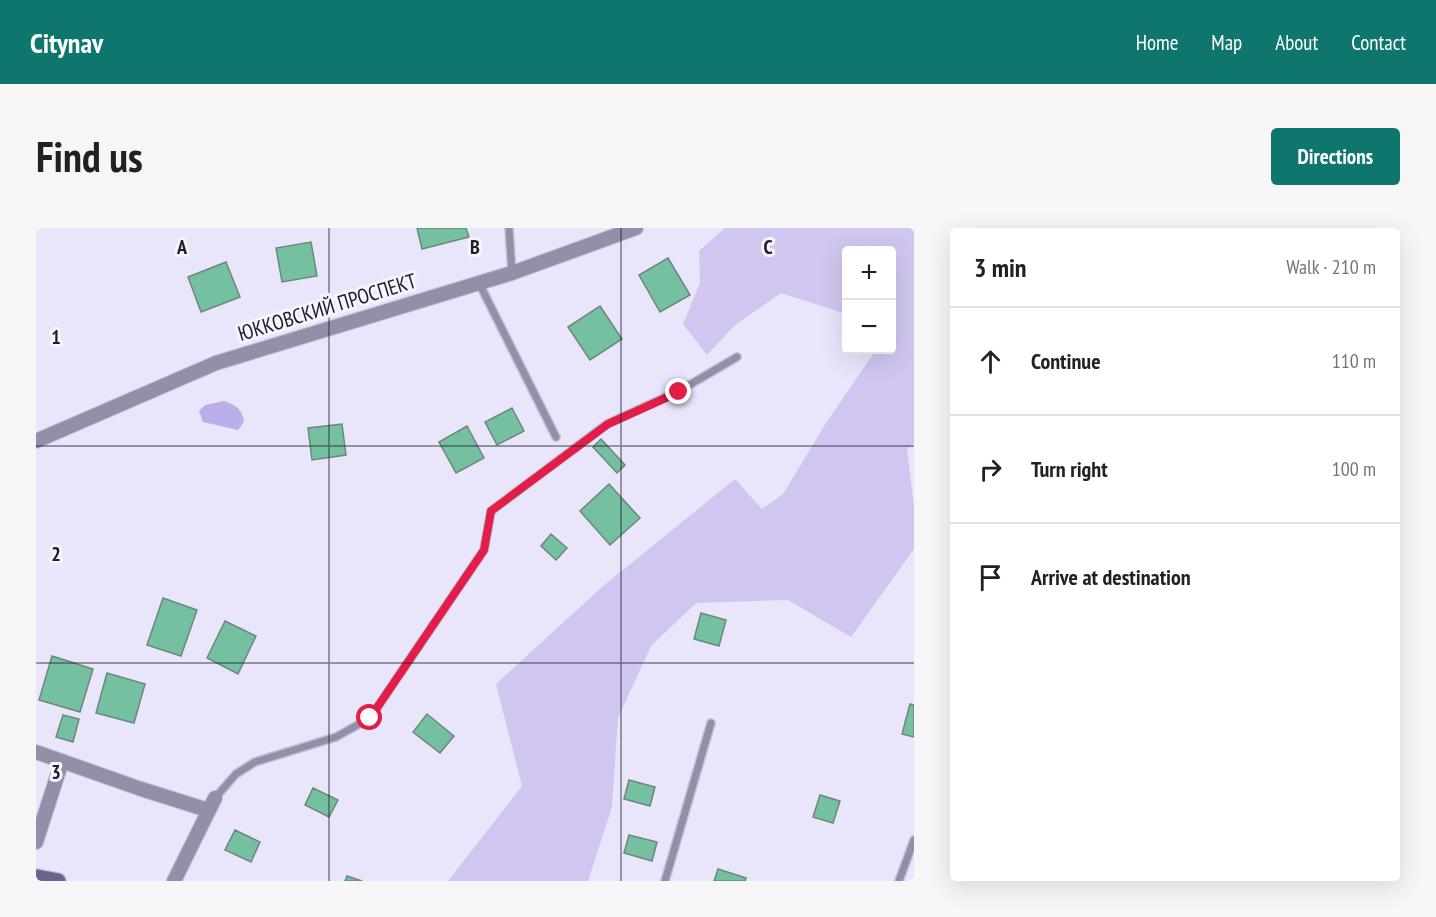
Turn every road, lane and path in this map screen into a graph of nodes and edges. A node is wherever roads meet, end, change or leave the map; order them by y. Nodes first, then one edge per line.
1 (509, 228) edge
2 (636, 228) edge
3 (512, 273) junction
4 (479, 283) junction
5 (737, 357) dead end
6 (556, 437) dead end
7 (36, 441) edge
8 (711, 723) dead end
9 (36, 752) edge
10 (62, 761) junction
11 (212, 804) junction
12 (914, 840) edge
13 (36, 842) edge
14 (36, 877) edge
15 (58, 881) edge
16 (174, 881) edge
17 (665, 881) edge
18 (899, 881) edge

1 - 3 lane
2 - 3 street, ЮККОВСКИЙ ПРОСПЕКТ
3 - 4 street, ЮККОВСКИЙ ПРОСПЕКТ
4 - 6 lane
4 - 7 street, ЮККОВСКИЙ ПРОСПЕКТ
5 - 11 lane
8 - 17 lane
9 - 10 street
10 - 11 street
10 - 13 street
11 - 16 street
12 - 18 lane
14 - 15 main road

